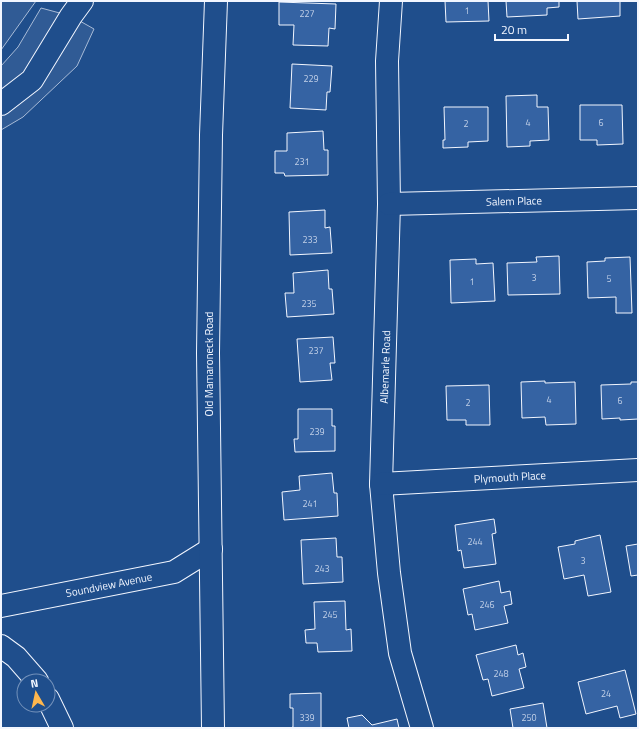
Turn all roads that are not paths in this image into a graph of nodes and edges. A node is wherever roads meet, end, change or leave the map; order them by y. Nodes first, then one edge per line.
1 (216, 1) edge
2 (392, 1) edge
3 (77, 9) edge
4 (1, 104) edge
5 (638, 198) edge
6 (390, 204) junction
7 (638, 470) edge
8 (381, 484) junction
9 (211, 549) junction
10 (1, 606) edge
11 (1, 646) edge
12 (30, 673) edge
13 (55, 713) edge
14 (62, 728) edge
15 (213, 728) edge
16 (422, 728) edge

1 - 9 street, Old Mamaroneck Road
2 - 6 street, Albemarle Road
3 - 4 street
5 - 6 street, Salem Place
6 - 8 street, Albemarle Road
7 - 8 street, Plymouth Place
8 - 16 street, Albemarle Road
9 - 10 street, Soundview Avenue
9 - 15 street, Old Mamaroneck Road
11 - 12 street
13 - 14 street

